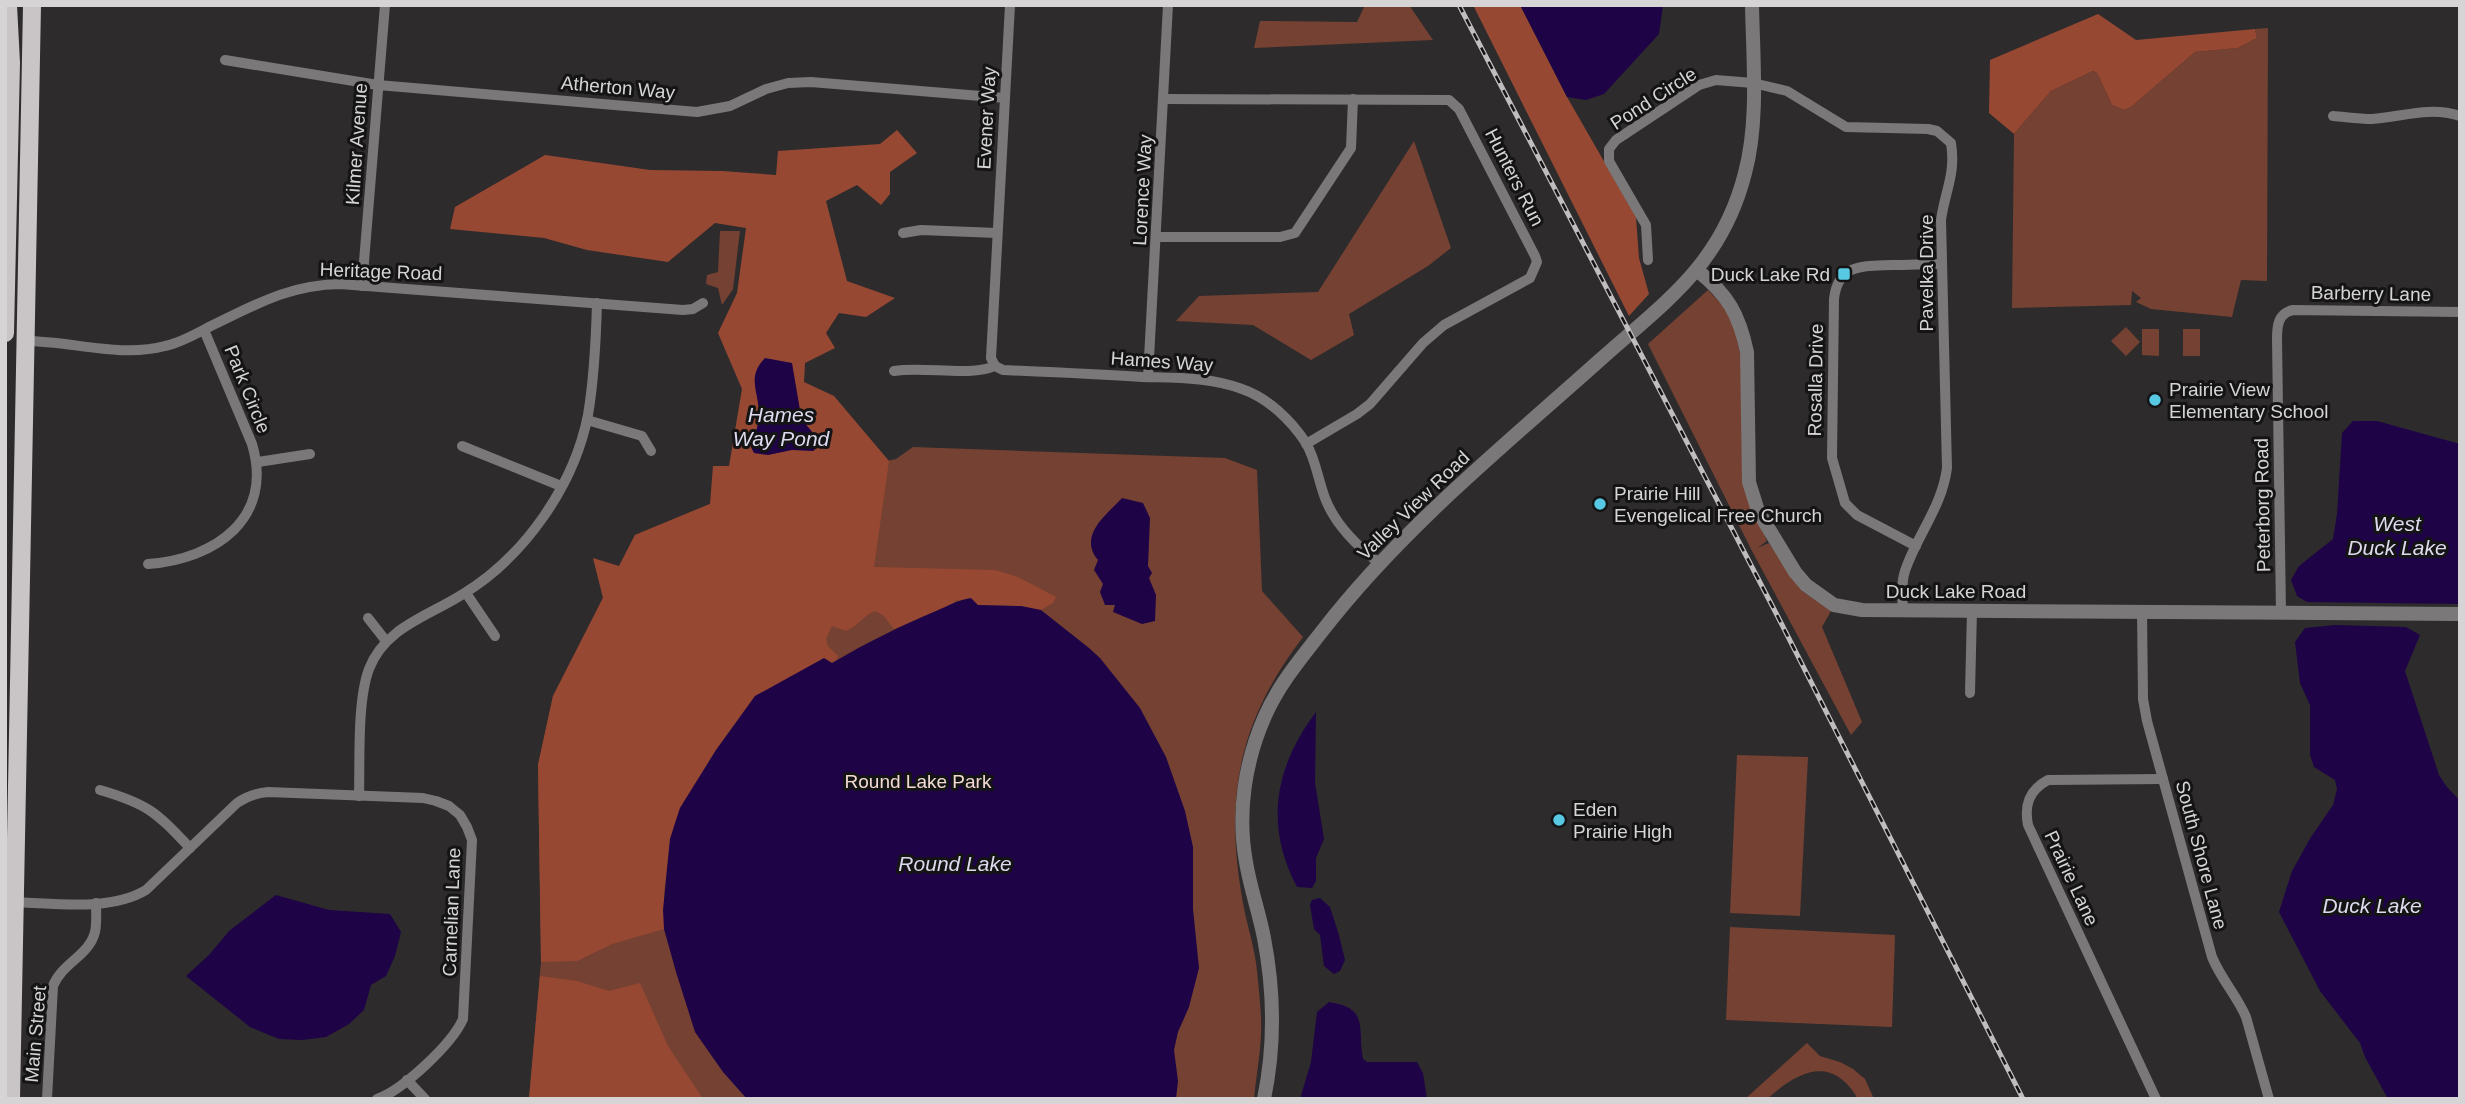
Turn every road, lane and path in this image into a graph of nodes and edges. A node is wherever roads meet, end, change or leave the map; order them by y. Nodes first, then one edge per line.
1 (8, 5) edge
2 (32, 5) edge
3 (385, 5) edge
4 (1010, 5) edge
5 (1168, 5) edge
6 (1752, 5) edge
7 (225, 60) dead end
8 (1753, 83) junction
9 (378, 85) junction
10 (1005, 98) junction
11 (1164, 99) junction
12 (1353, 99) junction
13 (2333, 116) dead end
14 (2460, 117) edge
15 (903, 233) dead end
16 (997, 233) junction
17 (1157, 237) junction
18 (1648, 260) dead end
19 (1942, 264) junction
20 (1698, 271) junction
21 (362, 286) junction
22 (597, 303) junction
23 (703, 303) dead end
24 (2460, 312) edge
25 (2283, 314) joint
26 (204, 330) junction
27 (5, 333) edge
28 (26, 341) junction
29 (995, 366) junction
30 (894, 370) dead end
31 (1148, 377) junction
32 (587, 420) junction
33 (1306, 444) junction
34 (462, 446) dead end
35 (651, 451) dead end
36 (310, 454) dead end
37 (258, 462) junction
38 (561, 486) junction
39 (1916, 546) junction
40 (1379, 563) junction
41 (148, 564) dead end
42 (466, 593) junction
43 (1903, 610) junction
44 (1972, 610) junction
45 (2142, 610) junction
46 (2281, 613) junction
47 (2460, 614) edge
48 (368, 618) dead end
49 (495, 636) dead end
50 (386, 641) junction
51 (1970, 692) dead end
52 (2163, 779) junction
53 (100, 790) dead end
54 (359, 796) junction
55 (190, 848) junction
56 (10, 902) edge
57 (96, 903) junction
58 (408, 1080) junction
59 (11, 1099) edge
60 (47, 1099) edge
61 (377, 1099) edge
62 (425, 1099) edge
63 (1264, 1099) edge
64 (2155, 1099) edge
65 (2269, 1099) edge

1 - 27 main road
2 - 28 main road
3 - 9 street, Kilmer Avenue
4 - 10 street, Evener Way
5 - 11 street, Lorence Way
6 - 8 street, Valley View Road
7 - 9 street, Atherton Way
8 - 18 street, Pond Circle
8 - 19 street, Pavelka Drive
8 - 20 street, Valley View Road
9 - 10 street, Atherton Way
9 - 21 street, Kilmer Avenue
10 - 16 street, Evener Way
11 - 12 street, Hunters Run
11 - 17 street, Lorence Way
12 - 17 street
12 - 33 street, Hunters Run
13 - 14 street
15 - 16 street
16 - 29 street, Evener Way
17 - 31 street, Lorence Way
19 - 39 street, Pavelka Drive
19 - 39 street, Rosalla Drive
20 - 40 street, Valley View Road
20 - 43 street, Duck Lake Road
21 - 22 street, Heritage Road
21 - 26 street, Heritage Road
22 - 23 street, Heritage Road
22 - 32 street
24 - 25 street, Barberry Lane
25 - 46 street, Peterborg Road
26 - 28 street, Heritage Road
26 - 37 street, Park Circle
28 - 56 main road
29 - 30 street, Hames Way
29 - 31 street, Hames Way
31 - 33 street, Hames Way
32 - 35 street
32 - 38 street
33 - 40 street, Hames Way
34 - 38 street
36 - 37 street, Park Circle
37 - 41 street, Park Circle
38 - 42 street
39 - 43 street, Pavelka Drive
40 - 63 street, Valley View Road
42 - 49 street
42 - 50 street
43 - 44 street, Duck Lake Road
44 - 45 street, Duck Lake Road
44 - 51 street
45 - 46 street, Duck Lake Road
45 - 52 street, South Shore Lane
46 - 47 street, Duck Lake Road
48 - 50 street
50 - 54 street
52 - 64 street, Prairie Lane
52 - 65 street, South Shore Lane
53 - 55 street
54 - 55 street, Carnelian Lane
54 - 58 street, Carnelian Lane
55 - 57 street, Carnelian Lane
56 - 57 street, Carnelian Lane
56 - 59 main road
57 - 60 street, Main Street
58 - 61 street, Carnelian Lane
58 - 62 street

